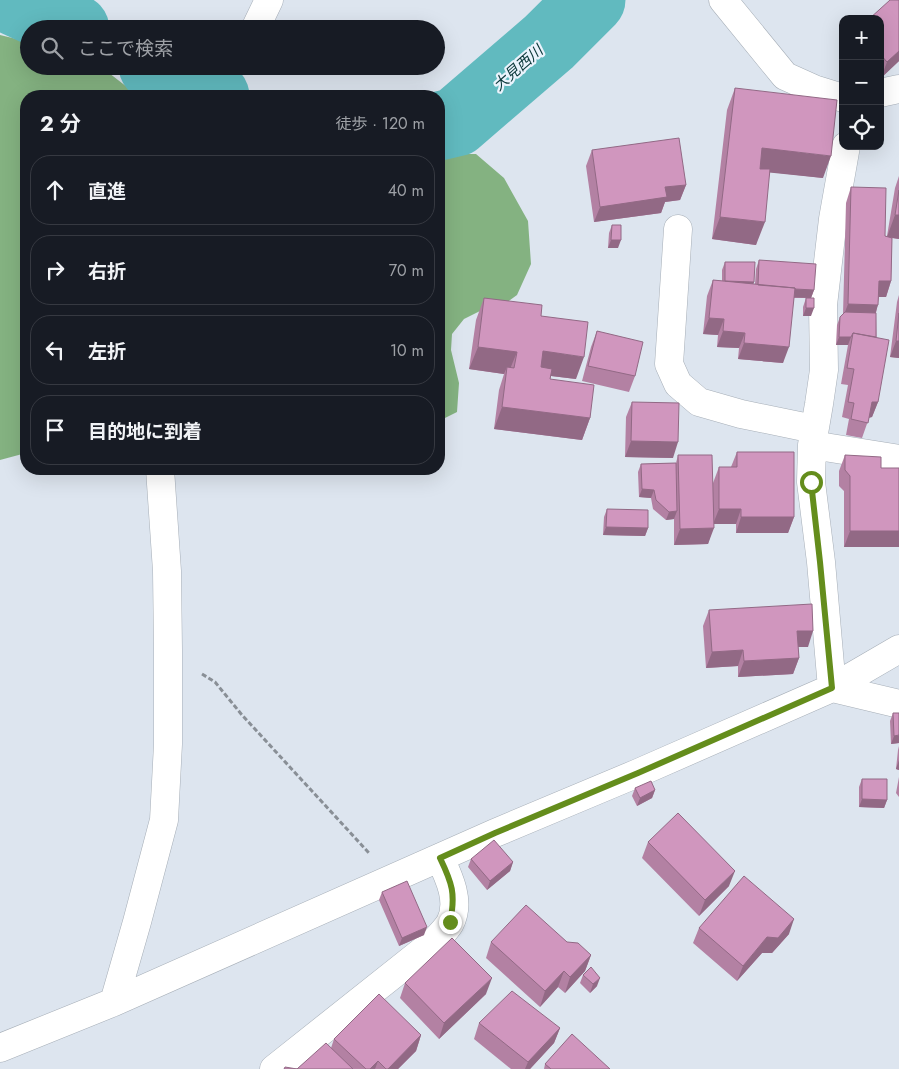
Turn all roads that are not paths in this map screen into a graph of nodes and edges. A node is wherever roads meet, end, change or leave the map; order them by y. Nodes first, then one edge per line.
1 (269, 0) edge
2 (723, 0) edge
3 (259, 20) edge
4 (899, 89) edge
5 (884, 92) edge
6 (839, 97) edge
7 (845, 150) edge
8 (678, 229) dead end
9 (813, 437) junction
10 (899, 459) edge
11 (160, 475) edge
12 (899, 649) edge
13 (832, 688) junction
14 (899, 704) edge
15 (440, 858) junction
16 (114, 1002) junction
17 (0, 1048) edge
18 (274, 1069) edge

1 - 3 street
2 - 6 street
4 - 5 street
7 - 9 street
8 - 9 street
9 - 10 street
9 - 13 street
11 - 16 street
12 - 13 street
13 - 14 street
13 - 15 street
15 - 16 street
15 - 18 street
16 - 17 street

